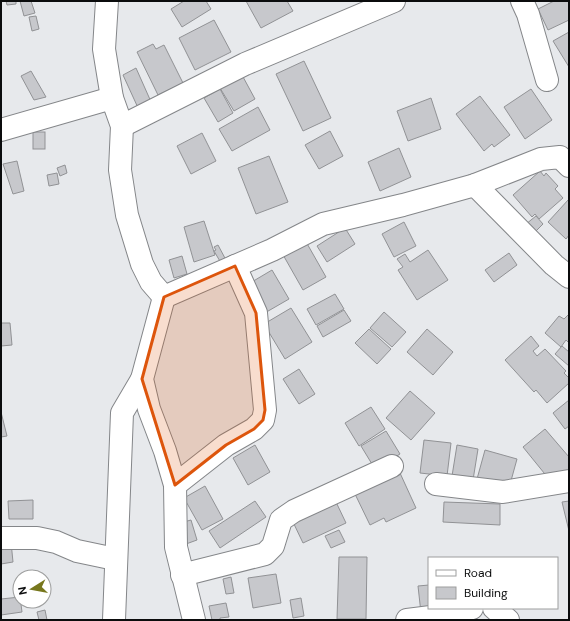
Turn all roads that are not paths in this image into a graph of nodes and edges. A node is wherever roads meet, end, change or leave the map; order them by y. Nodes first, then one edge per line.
1 (107, 1) edge
2 (394, 1) edge
3 (522, 1) edge
4 (547, 80) dead end
5 (112, 98) junction
6 (122, 126) junction
7 (1, 130) edge
8 (569, 166) edge
9 (475, 185) junction
10 (235, 266) junction
11 (569, 277) edge
12 (164, 297) junction
13 (142, 379) junction
14 (392, 466) dead end
15 (569, 481) edge
16 (436, 484) dead end
17 (175, 485) junction
18 (1, 538) edge
19 (115, 559) junction
20 (182, 575) junction
21 (468, 609) edge
22 (495, 609) edge
23 (114, 620) edge
24 (194, 620) edge
25 (407, 620) edge
26 (508, 620) edge

1 - 5 street
2 - 6 street
3 - 4 street
5 - 6 street
5 - 7 street
6 - 12 street
8 - 9 street
9 - 10 street
9 - 11 street
10 - 12 street
10 - 17 street
12 - 13 street
13 - 17 street
13 - 19 street
14 - 20 street
15 - 16 street
17 - 20 street
18 - 19 street
19 - 23 street
20 - 24 street
21 - 25 street
22 - 26 street

